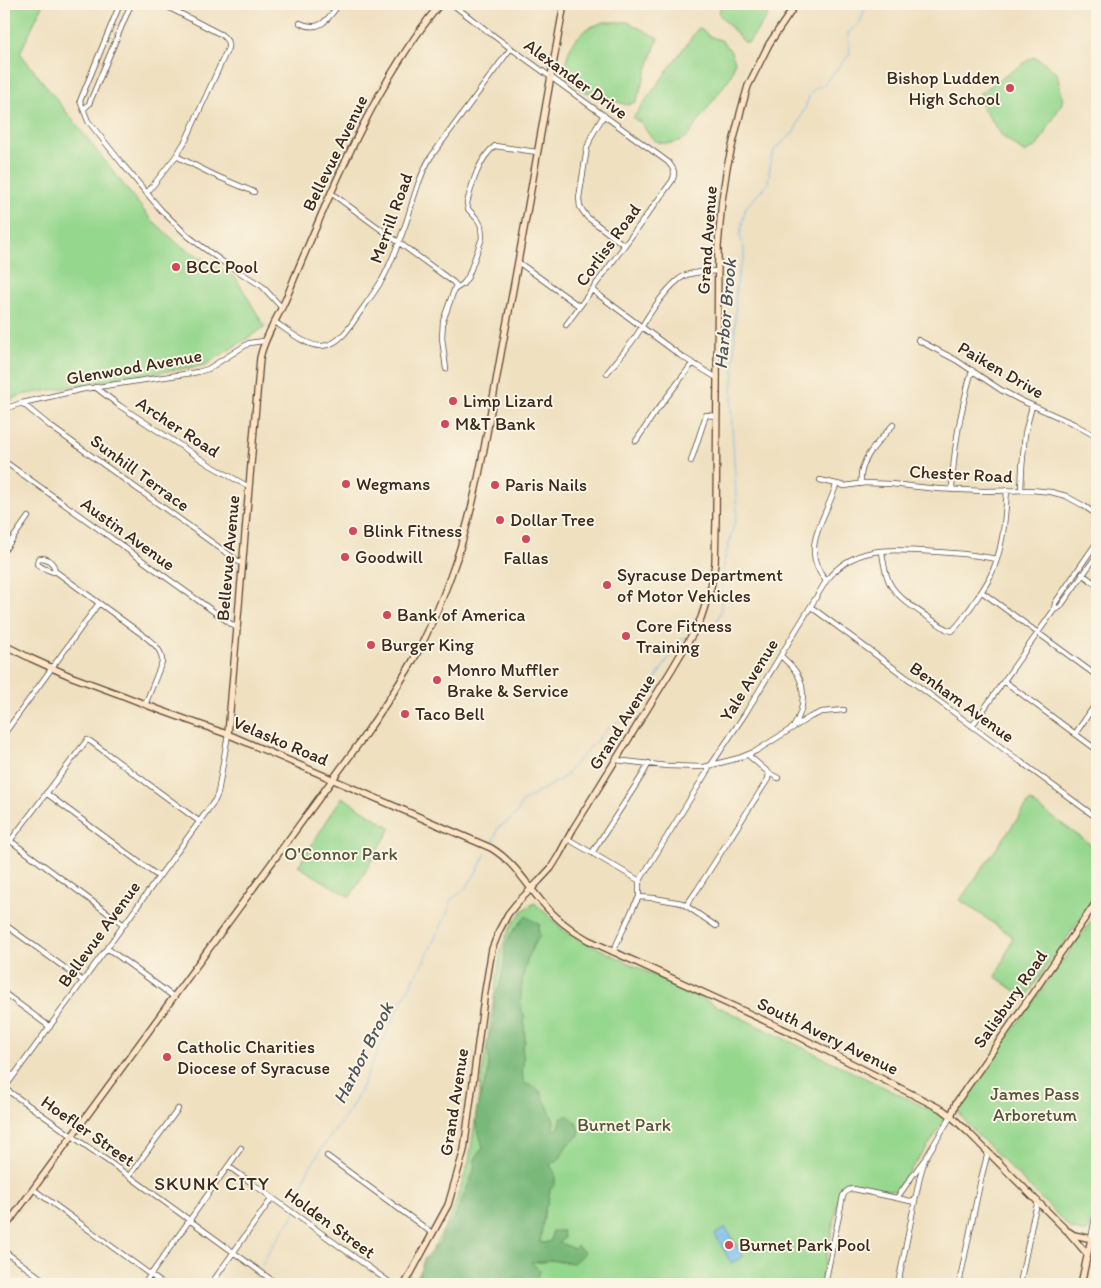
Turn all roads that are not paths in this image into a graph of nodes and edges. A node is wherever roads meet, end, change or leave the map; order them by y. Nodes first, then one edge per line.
1 (120, 4) edge
2 (131, 4) edge
3 (162, 4) edge
4 (339, 4) edge
5 (440, 4) edge
6 (452, 4) edge
7 (564, 4) edge
8 (796, 4) edge
9 (300, 23) dead end
10 (511, 48) junction
11 (550, 77) junction
12 (84, 109) junction
13 (604, 116) junction
14 (537, 152) junction
15 (176, 156) junction
16 (672, 181) joint
17 (254, 192) dead end
18 (147, 193) junction
19 (331, 193) junction
20 (398, 242) junction
21 (624, 245) junction
22 (518, 262) junction
23 (718, 272) junction
24 (454, 290) junction
25 (592, 290) junction
26 (580, 306) junction
27 (282, 308) junction
28 (275, 322) junction
29 (566, 325) dead end
30 (641, 327) junction
31 (918, 340) dead end
32 (264, 341) junction
33 (692, 364) junction
34 (446, 368) dead end
35 (972, 370) junction
36 (607, 373) dead end
37 (717, 378) junction
38 (95, 387) junction
39 (22, 402) junction
40 (1032, 406) junction
41 (4, 409) edge
42 (716, 416) junction
43 (893, 425) dead end
44 (1096, 434) edge
45 (636, 441) dead end
46 (4, 461) edge
47 (691, 461) dead end
48 (820, 480) dead end
49 (861, 484) junction
50 (836, 485) junction
51 (249, 487) junction
52 (952, 490) junction
53 (1007, 490) junction
54 (1021, 490) junction
55 (1097, 515) edge
56 (28, 517) dead end
57 (1097, 542) edge
58 (4, 551) edge
59 (882, 551) junction
60 (1097, 555) edge
61 (997, 559) junction
62 (242, 564) junction
63 (55, 571) dead end
64 (1077, 571) junction
65 (1083, 575) junction
66 (826, 581) junction
67 (1097, 585) edge
68 (982, 592) junction
69 (99, 603) junction
70 (810, 608) junction
71 (1054, 610) junction
72 (238, 629) junction
73 (1037, 632) junction
74 (4, 645) edge
75 (781, 656) junction
76 (53, 668) junction
77 (1097, 676) edge
78 (1004, 681) junction
79 (1097, 702) edge
80 (145, 704) junction
81 (844, 710) dead end
82 (794, 726) junction
83 (972, 726) junction
84 (4, 734) edge
85 (228, 734) junction
86 (1075, 734) junction
87 (1097, 750) edge
88 (748, 755) junction
89 (616, 760) junction
90 (648, 764) junction
91 (712, 765) junction
92 (769, 773) junction
93 (778, 778) dead end
94 (332, 780) junction
95 (46, 793) junction
96 (1097, 818) edge
97 (200, 822) junction
98 (4, 836) edge
99 (568, 839) junction
100 (10, 840) junction
101 (592, 853) junction
102 (159, 877) junction
103 (640, 881) junction
104 (532, 889) junction
105 (639, 897) junction
106 (1097, 901) edge
107 (686, 906) junction
108 (4, 924) edge
109 (124, 925) junction
110 (716, 926) dead end
111 (107, 948) junction
112 (613, 952) junction
113 (83, 982) junction
114 (4, 993) edge
115 (174, 996) junction
116 (50, 1027) junction
117 (4, 1069) edge
118 (13, 1076) junction
119 (4, 1089) edge
120 (178, 1109) dead end
121 (951, 1116) junction
122 (72, 1136) junction
123 (241, 1148) dead end
124 (988, 1152) junction
125 (327, 1156) dead end
126 (925, 1159) junction
127 (228, 1166) junction
128 (129, 1176) junction
129 (33, 1189) junction
130 (272, 1198) junction
131 (897, 1198) junction
132 (1038, 1201) junction
133 (915, 1202) junction
134 (1097, 1207) edge
135 (190, 1221) junction
136 (4, 1229) edge
137 (1066, 1230) junction
138 (432, 1233) junction
139 (1094, 1239) edge
140 (4, 1251) edge
141 (233, 1253) junction
142 (1087, 1254) junction
143 (151, 1275) junction
144 (49, 1284) edge
145 (144, 1284) edge
146 (163, 1284) edge
147 (211, 1284) edge
148 (277, 1284) edge
149 (392, 1284) edge
150 (405, 1284) edge
151 (825, 1284) edge
152 (898, 1284) edge
153 (959, 1284) edge
154 (1020, 1284) edge
155 (1081, 1284) edge

1 - 12 street
2 - 12 street
3 - 15 street
4 - 9 street
5 - 19 street, Bellevue Avenue
6 - 10 street, Alexander Drive
7 - 11 street
8 - 23 street, Grand Avenue
10 - 11 street, Alexander Drive
10 - 20 street, Merrill Road
11 - 13 street, Alexander Drive
11 - 14 street
12 - 18 street
13 - 16 street, Alexander Drive
13 - 21 street
14 - 22 street
14 - 24 street
15 - 17 street
15 - 18 street
16 - 21 street, Corliss Road
18 - 27 street
19 - 20 street
19 - 27 street, Bellevue Avenue
20 - 24 street
20 - 28 street, Merrill Road
21 - 25 street, Corliss Road
22 - 26 street
22 - 94 street
23 - 30 street
23 - 37 street, Grand Avenue
24 - 34 street
25 - 26 street, Corliss Road
25 - 30 street
26 - 29 street, Corliss Road
27 - 28 street, Bellevue Avenue
28 - 32 street, Bellevue Avenue
30 - 33 street
30 - 36 street
31 - 35 street, Paiken Drive
32 - 38 street, Glenwood Avenue
32 - 51 street, Bellevue Avenue
33 - 37 street
33 - 45 street
35 - 40 street, Paiken Drive
35 - 52 street
37 - 42 street, Grand Avenue
38 - 39 street, Glenwood Avenue
38 - 51 street, Archer Road
39 - 41 street, Glenwood Avenue
39 - 62 street, Sunhill Terrace
40 - 44 street, Paiken Drive
40 - 54 street
42 - 47 street
42 - 89 street, Grand Avenue
43 - 49 street
46 - 72 street, Austin Avenue
48 - 50 street, Chester Road
49 - 50 street, Chester Road
49 - 52 street, Chester Road
50 - 66 street
51 - 62 street, Bellevue Avenue
52 - 53 street, Chester Road
53 - 54 street, Chester Road
53 - 61 street
54 - 55 street, Chester Road
56 - 58 street
57 - 64 street
59 - 61 street, Yale Avenue
59 - 66 street, Yale Avenue
59 - 68 street
60 - 65 street
61 - 68 street
62 - 72 street, Bellevue Avenue
63 - 69 street
64 - 65 street
64 - 71 street
65 - 67 street
65 - 71 street
66 - 70 street, Yale Avenue
68 - 73 street
69 - 76 street
69 - 80 street
70 - 75 street, Yale Avenue
70 - 83 street, Benham Avenue
71 - 73 street
72 - 85 street, Bellevue Avenue
73 - 77 street
73 - 78 street
74 - 76 street, Velasko Road
75 - 82 street
75 - 91 street, Yale Avenue
76 - 80 street, Velasko Road
76 - 84 street
78 - 83 street
78 - 86 street
79 - 86 street
80 - 85 street, Velasko Road
81 - 82 street
82 - 88 street
83 - 96 street, Benham Avenue
85 - 94 street, Velasko Road
85 - 97 street, Bellevue Avenue
86 - 87 street
88 - 91 street
88 - 92 street
89 - 90 street
89 - 99 street, Grand Avenue
90 - 91 street
90 - 101 street
91 - 103 street, Yale Avenue
92 - 93 street
92 - 107 street
94 - 104 street, Velasko Road
94 - 115 street
95 - 97 street
95 - 100 street
95 - 102 street
97 - 102 street, Bellevue Avenue
98 - 100 street
99 - 101 street
99 - 104 street, Grand Avenue
100 - 109 street
101 - 103 street
102 - 109 street, Bellevue Avenue
103 - 105 street, Yale Avenue
104 - 112 street, South Avery Avenue
104 - 138 street, Grand Avenue
105 - 107 street
105 - 112 street, Yale Avenue
106 - 121 street, Salisbury Road
107 - 110 street
108 - 113 street
109 - 111 street, Bellevue Avenue
111 - 113 street, Bellevue Avenue
111 - 115 street
112 - 121 street, South Avery Avenue
113 - 116 street, Bellevue Avenue
114 - 116 street
115 - 122 street
116 - 118 street, Bellevue Avenue
117 - 118 street
118 - 119 street, Bellevue Avenue
119 - 122 street, Hoefler Street
120 - 128 street
121 - 124 street, South Avery Avenue
121 - 126 street
122 - 128 street, Hoefler Street
122 - 129 street
123 - 127 street
124 - 132 street, South Avery Avenue
124 - 153 street
125 - 138 street
126 - 131 street
126 - 133 street
127 - 130 street, Holden Street
127 - 135 street
128 - 135 street, Hoefler Street
129 - 136 street
129 - 143 street
130 - 141 street
130 - 149 street, Holden Street
131 - 133 street
131 - 151 street
132 - 137 street, South Avery Avenue
132 - 154 street
133 - 152 street
134 - 139 street
135 - 141 street, Hoefler Street
135 - 143 street
137 - 139 street, South Avery Avenue
137 - 142 street
138 - 150 street, Grand Avenue
139 - 142 street
140 - 144 street
141 - 147 street
141 - 148 street, Hoefler Street
142 - 155 street
143 - 145 street
143 - 146 street

